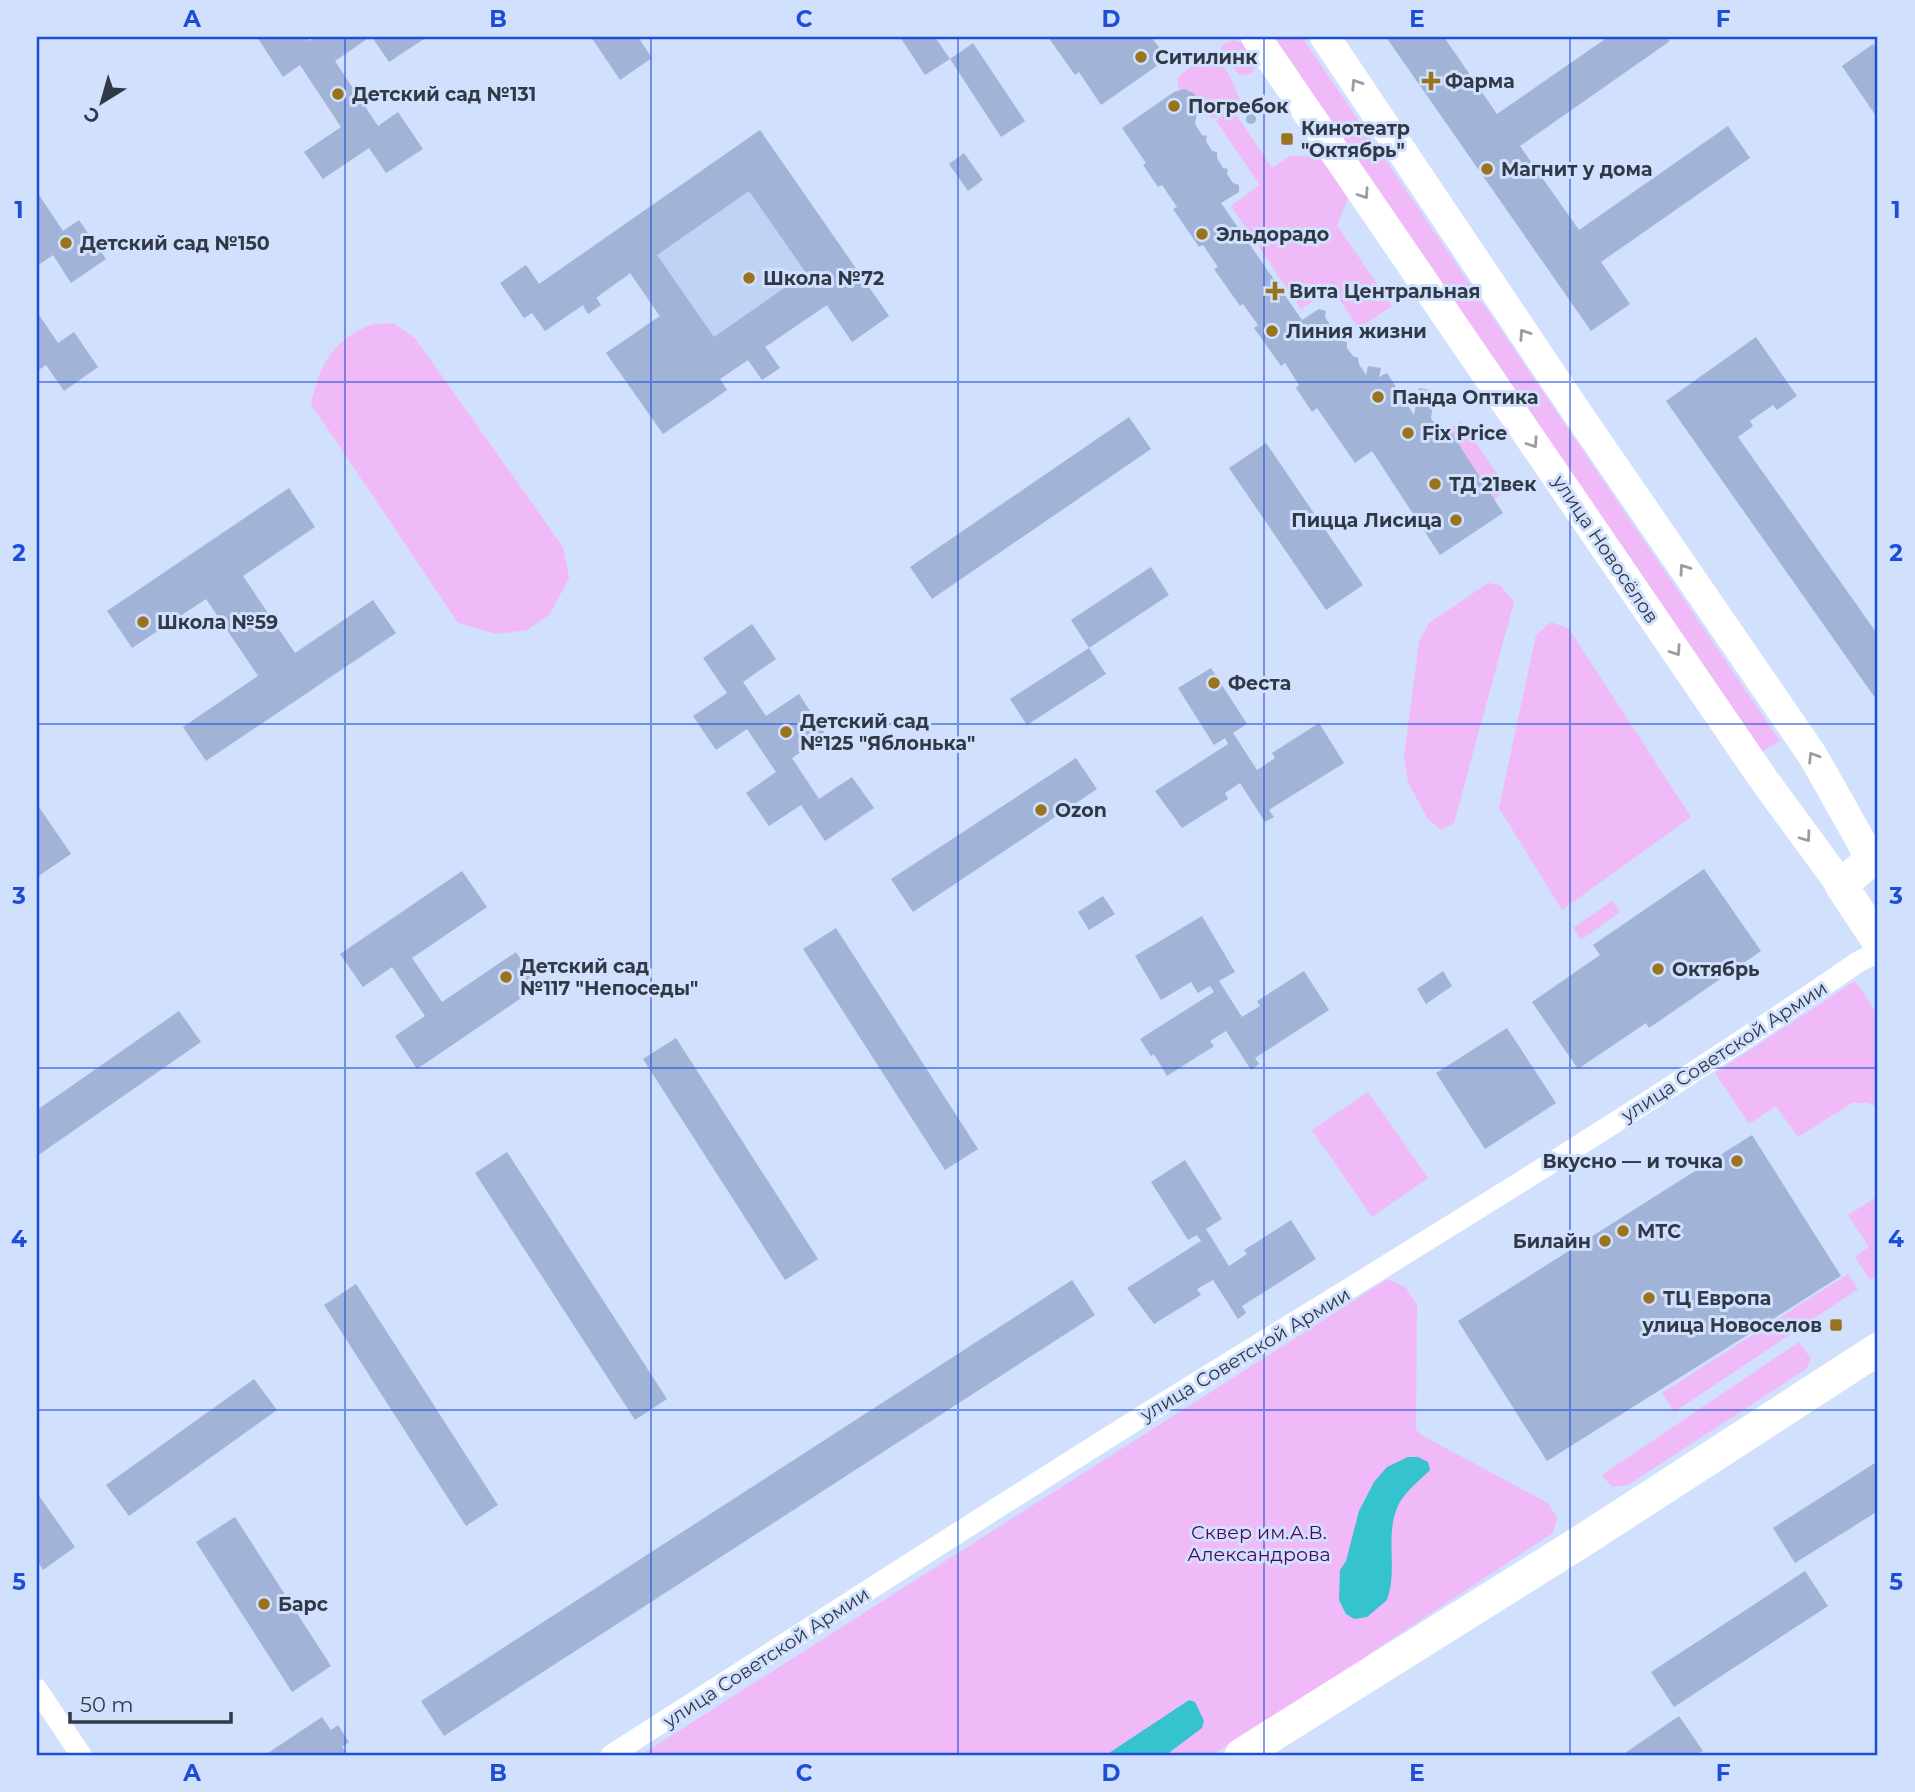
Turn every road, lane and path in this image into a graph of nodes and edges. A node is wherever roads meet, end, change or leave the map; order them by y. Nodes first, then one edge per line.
1 (1256, 37) edge
2 (1325, 37) edge
3 (1876, 861) edge
4 (1841, 885) junction
5 (1878, 941) edge
6 (1878, 952) edge
7 (1878, 1349) edge
8 (37, 1689) edge
9 (81, 1755) edge
10 (611, 1755) edge
11 (1241, 1755) edge

1 -> 4 main road, улица Новосёлов
3 -> 2 main road
3 - 4 main road
4 - 5 main road, улица Новосёлов
6 - 10 street, улица Советской Армии
7 - 11 main road
8 - 9 street

